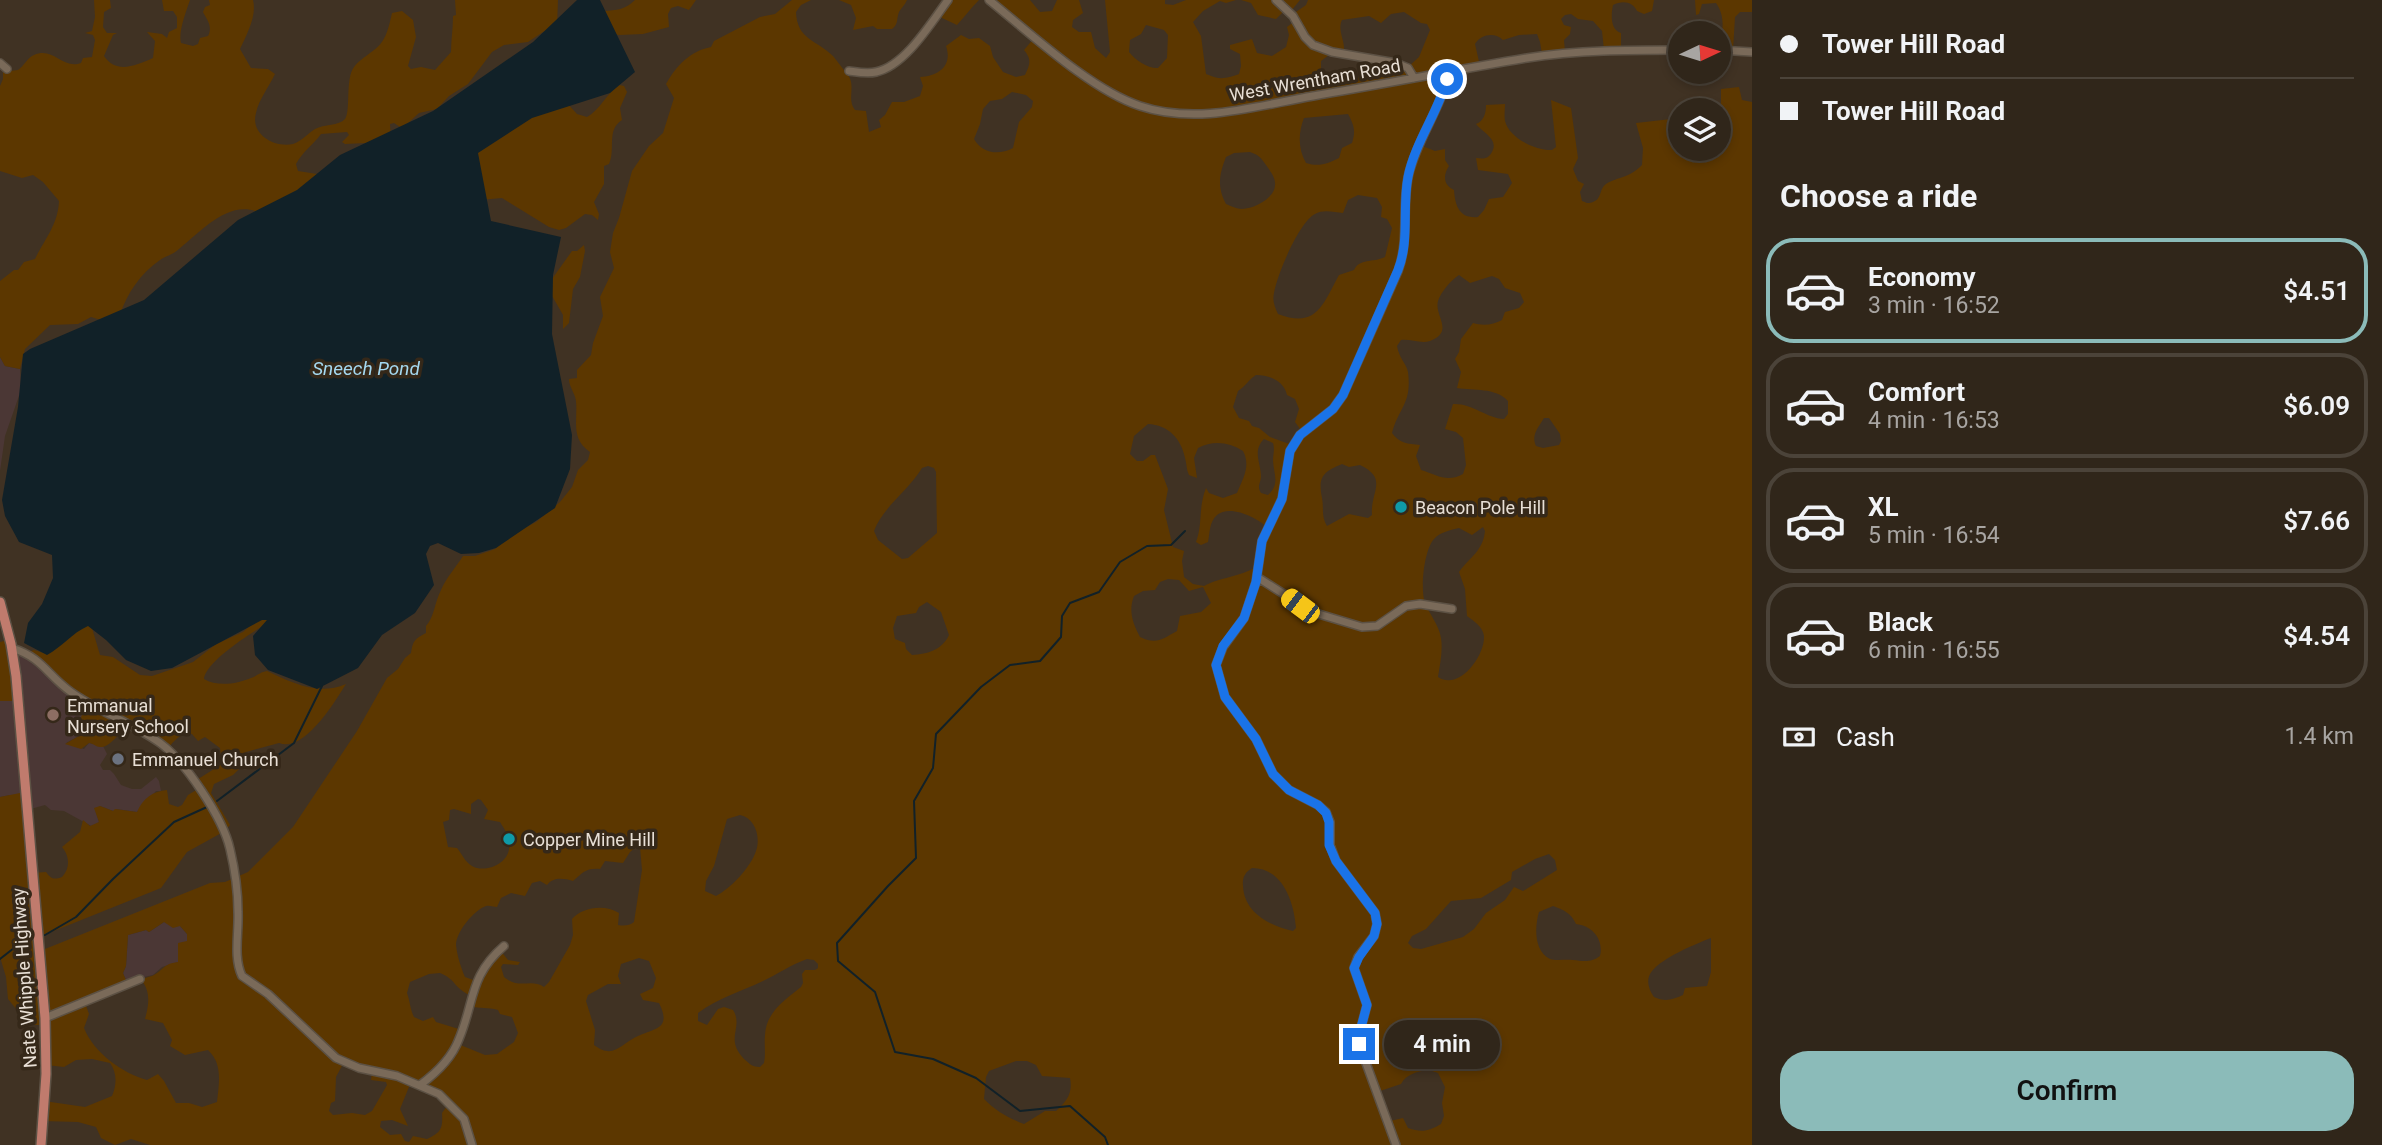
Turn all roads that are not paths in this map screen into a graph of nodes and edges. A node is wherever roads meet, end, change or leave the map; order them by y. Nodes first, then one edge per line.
1 (948, 0) edge
2 (989, 0) edge
3 (1276, 0) edge
4 (1668, 50) edge
5 (1731, 51) edge
6 (1752, 52) edge
7 (849, 71) dead end
8 (1449, 72) junction
9 (1414, 78) junction
10 (1256, 577) junction
11 (0, 602) edge
12 (1452, 609) dead end
13 (12, 648) junction
14 (504, 946) dead end
15 (140, 979) dead end
16 (45, 1018) junction
17 (420, 1085) junction
18 (41, 1145) edge
19 (472, 1145) edge
20 (1396, 1145) edge

1 - 7 street
2 - 9 street, West Wrentham Road
3 - 9 street
4 - 8 street, West Wrentham Road
5 - 6 street
8 - 9 street, West Wrentham Road
8 - 10 street
10 - 12 street
10 - 20 street
11 - 13 main road, Nate Whipple Highway
13 - 16 main road, Nate Whipple Highway
13 - 17 street
14 - 17 street
15 - 16 street
16 - 18 main road, Nate Whipple Highway
17 - 19 street

